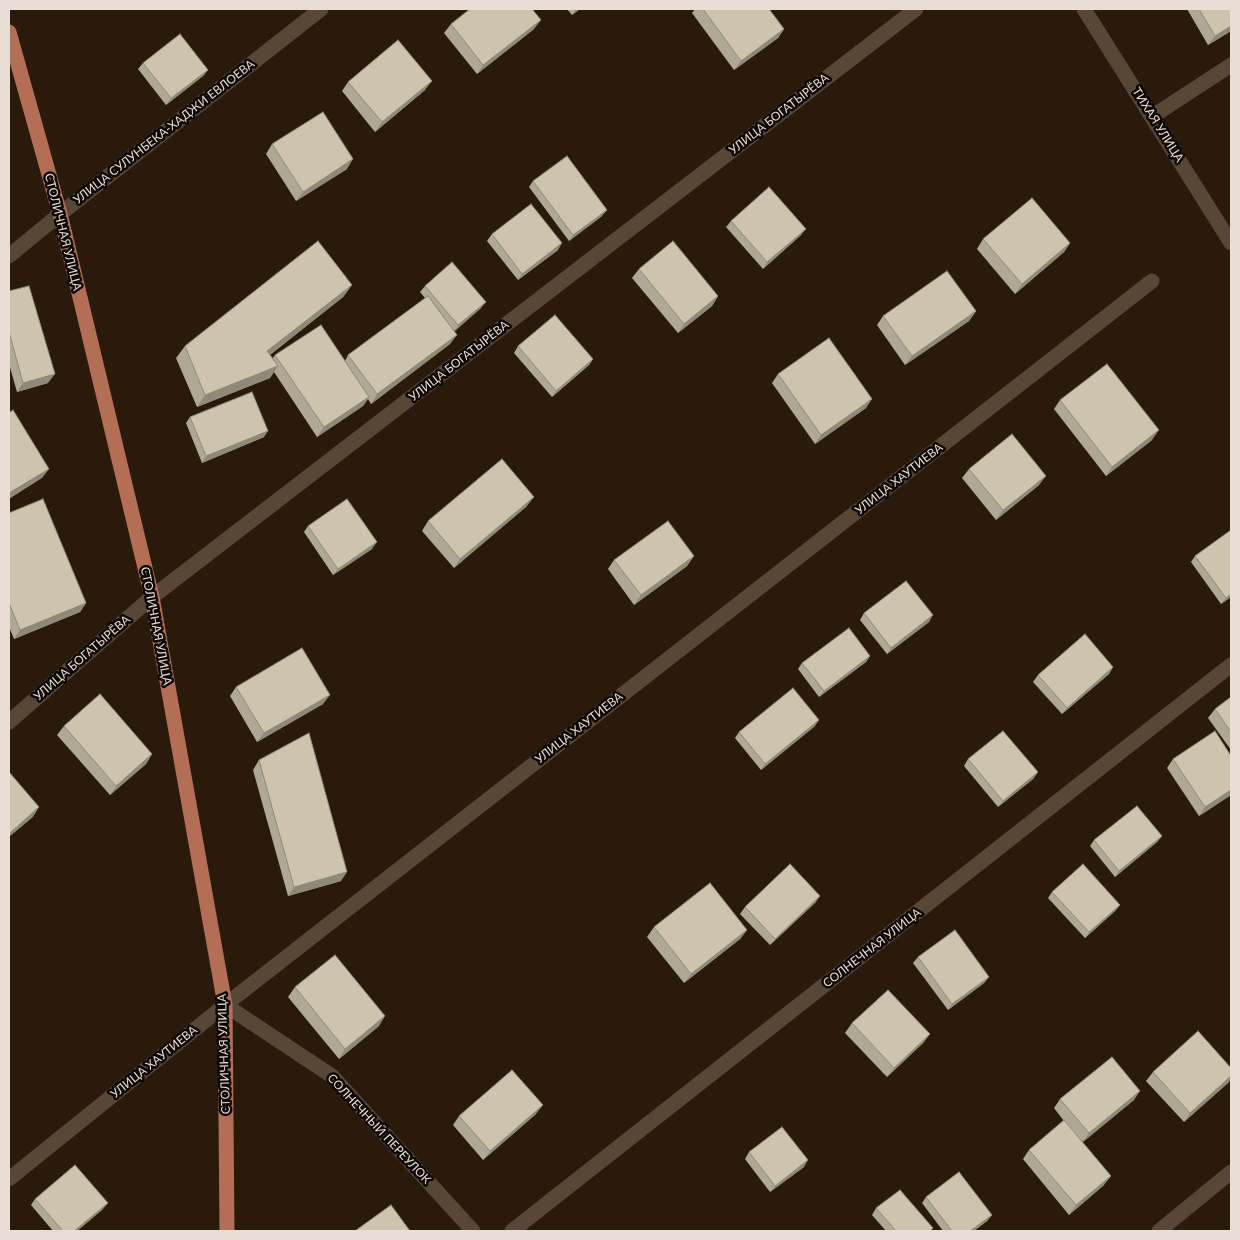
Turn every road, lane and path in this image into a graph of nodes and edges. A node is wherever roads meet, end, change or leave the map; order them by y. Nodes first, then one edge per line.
1 (321, 9) edge
2 (916, 9) edge
3 (1084, 9) edge
4 (9, 32) edge
5 (1231, 65) edge
6 (1152, 116) junction
7 (60, 214) junction
8 (1231, 243) edge
9 (9, 256) edge
10 (1152, 281) dead end
11 (152, 597) junction
12 (1231, 665) edge
13 (9, 722) edge
14 (225, 1005) junction
15 (1231, 1172) edge
16 (9, 1179) edge
17 (227, 1231) edge
18 (473, 1231) edge
19 (512, 1231) edge
20 (1159, 1231) edge

1 - 7 street, УЛИЦА СУЛУНБЕКА-ХАДЖИ ЕВЛОЕВА
2 - 11 street, УЛИЦА БОГАТЫРЁВА
3 - 6 street, ТИХАЯ УЛИЦА
4 - 7 main road, СТОЛИЧНАЯ УЛИЦА
5 - 6 street
6 - 8 street, ТИХАЯ УЛИЦА
7 - 9 street, УЛИЦА СУЛУНБЕКА-ХАДЖИ ЕВЛОЕВА
7 - 11 main road, СТОЛИЧНАЯ УЛИЦА
10 - 14 street, УЛИЦА ХАУТИЕВА
11 - 13 street, УЛИЦА БОГАТЫРЁВА
11 - 14 main road, СТОЛИЧНАЯ УЛИЦА
12 - 19 street, СОЛНЕЧНАЯ УЛИЦА
14 - 16 street, УЛИЦА ХАУТИЕВА
14 - 17 main road, СТОЛИЧНАЯ УЛИЦА
14 - 18 street, СОЛНЕЧНЫЙ ПЕРЕУЛОК
15 - 20 street

